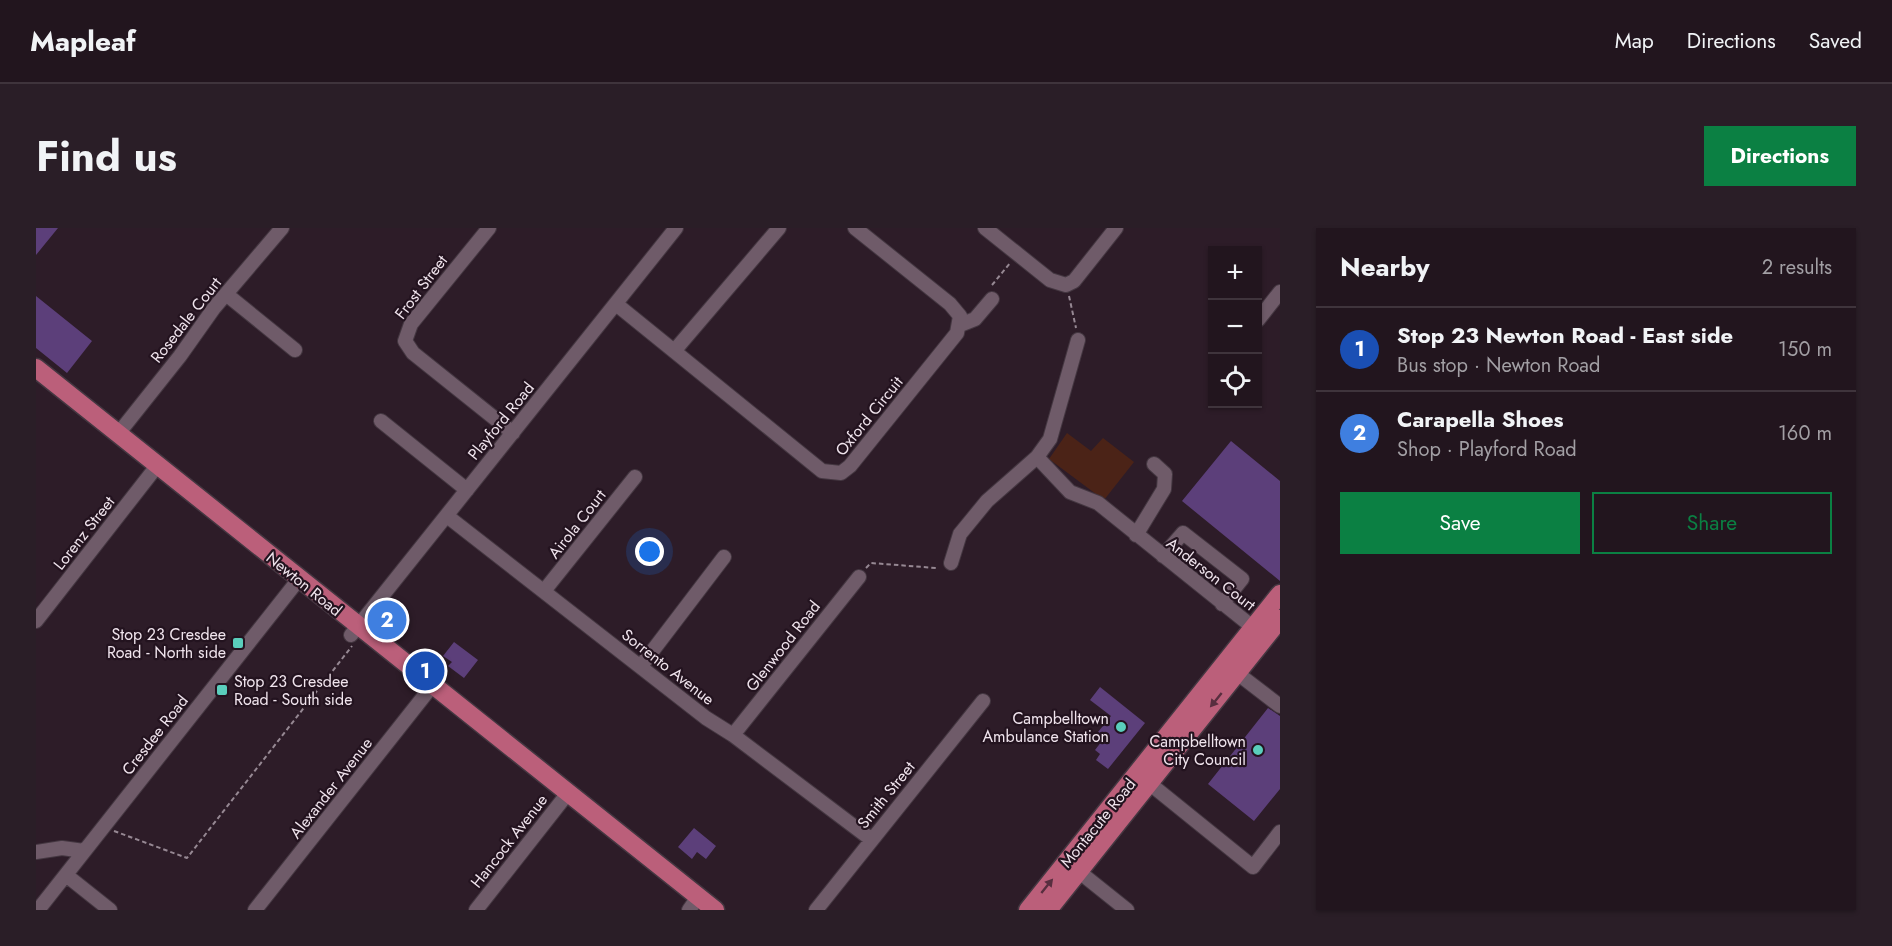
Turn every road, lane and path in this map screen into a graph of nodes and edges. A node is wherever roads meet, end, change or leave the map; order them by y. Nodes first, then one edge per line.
1 (282, 228) edge
2 (489, 228) edge
3 (676, 228) edge
4 (779, 228) edge
5 (855, 228) edge
6 (985, 228) edge
7 (1116, 228) edge
8 (1017, 254) junction
9 (1066, 285) junction
10 (992, 292) joint
11 (1280, 292) edge
12 (226, 294) junction
13 (616, 304) junction
14 (1262, 314) edge
15 (960, 325) junction
16 (1078, 340) joint
17 (295, 350) dead end
18 (675, 350) junction
19 (36, 368) edge
20 (36, 382) edge
21 (381, 421) dead end
22 (513, 433) junction
23 (118, 434) junction
24 (1036, 457) junction
25 (1154, 464) dead end
26 (154, 471) junction
27 (635, 477) dead end
28 (467, 490) junction
29 (447, 516) junction
30 (1136, 535) junction
31 (1162, 556) junction
32 (724, 557) dead end
33 (951, 563) dead end
34 (936, 568) dead end
35 (859, 577) joint
36 (296, 584) junction
37 (544, 591) junction
38 (1280, 594) edge
39 (1222, 604) junction
40 (1280, 619) edge
41 (36, 621) edge
42 (1259, 633) junction
43 (355, 634) junction
44 (640, 666) junction
45 (1237, 673) junction
46 (428, 690) junction
47 (983, 701) dead end
48 (1280, 706) edge
49 (733, 735) junction
50 (1149, 783) junction
51 (565, 798) junction
52 (103, 827) junction
53 (1280, 832) edge
54 (872, 840) junction
55 (84, 851) junction
56 (36, 852) edge
57 (1073, 866) junction
58 (66, 875) junction
59 (693, 906) edge
60 (38, 910) edge
61 (110, 910) edge
62 (255, 910) edge
63 (476, 910) edge
64 (715, 910) edge
65 (816, 910) edge
66 (1028, 910) edge
67 (1048, 910) edge
68 (1126, 910) edge

1 - 12 street, Rosedale Court
2 - 22 street, Frost Street
3 - 13 street, Playford Road
4 - 18 street
5 - 15 street
6 - 8 street
7 - 9 street
8 - 9 street
8 - 10 path
9 - 16 path
10 - 15 street, Oxford Circuit
11 - 14 street
12 - 17 street
12 - 23 street, Rosedale Court
13 - 18 street, Oxford Circuit
13 - 22 street, Playford Road
15 - 18 street, Oxford Circuit
16 - 24 street
19 - 23 main road, Newton Road
20 - 26 main road, Newton Road
21 - 28 street
22 - 28 street, Playford Road
23 - 26 main road, Newton Road
24 - 30 street, Anderson Court
24 - 33 street
25 - 30 street
26 - 36 main road, Newton Road
26 - 41 street, Lorenz Street
27 - 37 street, Airola Court
28 - 29 street, Playford Road
29 - 37 street, Sorrento Avenue
29 - 43 street, Playford Road
30 - 31 street, Anderson Court
31 - 39 street, Anderson Court
31 - 39 street
32 - 44 street
34 - 35 path
35 - 49 street, Glenwood Road
36 - 43 main road, Newton Road
36 - 52 street, Cresdee Road
37 - 44 street, Sorrento Avenue
38 - 42 main road, Montacute Road
39 - 42 street, Anderson Court
40 - 42 main road, Montacute Road
42 - 45 main road, Montacute Road
42 - 57 main road, Montacute Road
43 - 46 main road, Newton Road
43 - 52 path
44 - 49 street, Sorrento Avenue
45 - 48 street
45 -> 50 main road, Montacute Road
46 - 51 main road, Newton Road
46 - 62 street, Alexander Avenue
47 - 54 street, Smith Street
49 - 54 street, Sorrento Avenue
50 - 53 street
50 - 57 main road, Montacute Road
51 - 59 main road, Newton Road
51 - 63 street, Hancock Avenue
52 - 55 street, Cresdee Road
54 - 65 street, Smith Street
55 - 56 street
55 - 58 street, Cresdee Road
66 -> 57 main road, Montacute Road
57 - 67 main road, Montacute Road
57 - 68 street
58 - 60 street, Cresdee Road
58 - 61 street
59 - 64 main road, Newton Road

